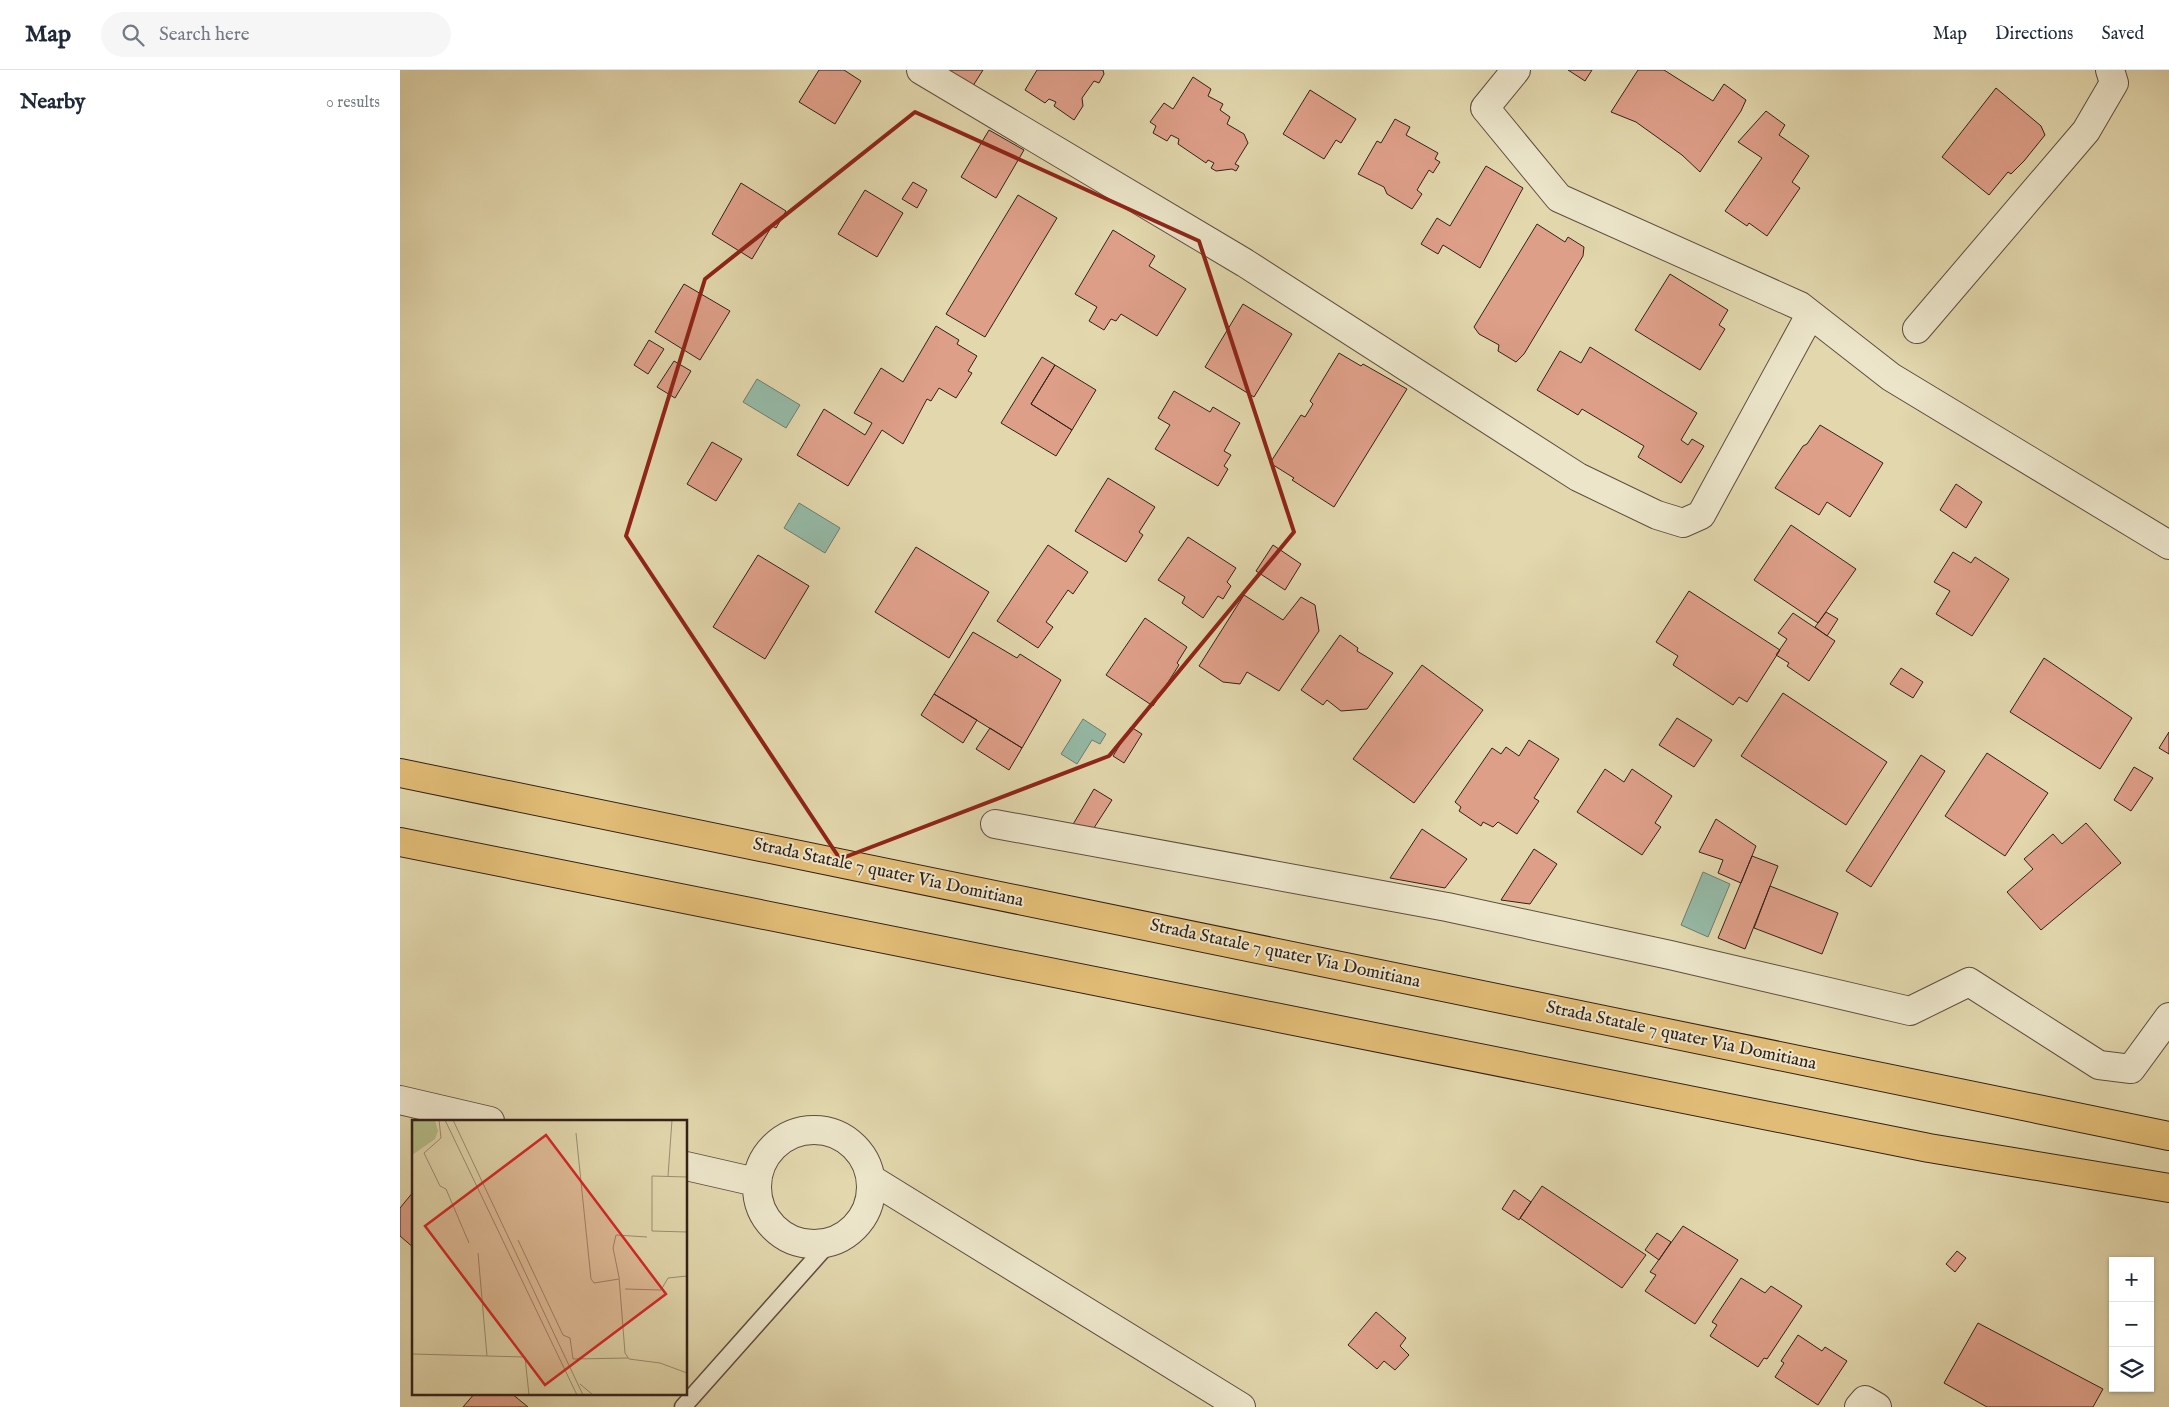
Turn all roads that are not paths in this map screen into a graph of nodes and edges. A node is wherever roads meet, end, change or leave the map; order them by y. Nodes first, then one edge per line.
1 (921, 70) edge
2 (1516, 70) edge
3 (2110, 70) edge
4 (1810, 315) junction
5 (1916, 329) dead end
6 (2169, 545) edge
7 (400, 773) edge
8 (995, 824) dead end
9 (400, 842) edge
10 (2169, 1016) edge
11 (400, 1100) edge
12 (486, 1120) edge
13 (2169, 1136) edge
14 (688, 1166) edge
15 (871, 1179) junction
16 (756, 1182) junction
17 (2169, 1188) edge
18 (829, 1243) junction
19 (683, 1407) edge
20 (1242, 1407) edge
21 (1859, 1407) edge
22 (1877, 1407) edge

1 - 4 street
2 - 4 street
3 - 5 street
4 - 6 street
7 - 13 highway, Strada Statale 7 quater Via Domitiana
8 - 10 street
9 - 17 highway
11 - 12 street
14 - 16 street
15 - 16 street
15 - 18 street
15 - 20 street
16 - 18 street
18 - 19 lane
21 - 22 street

